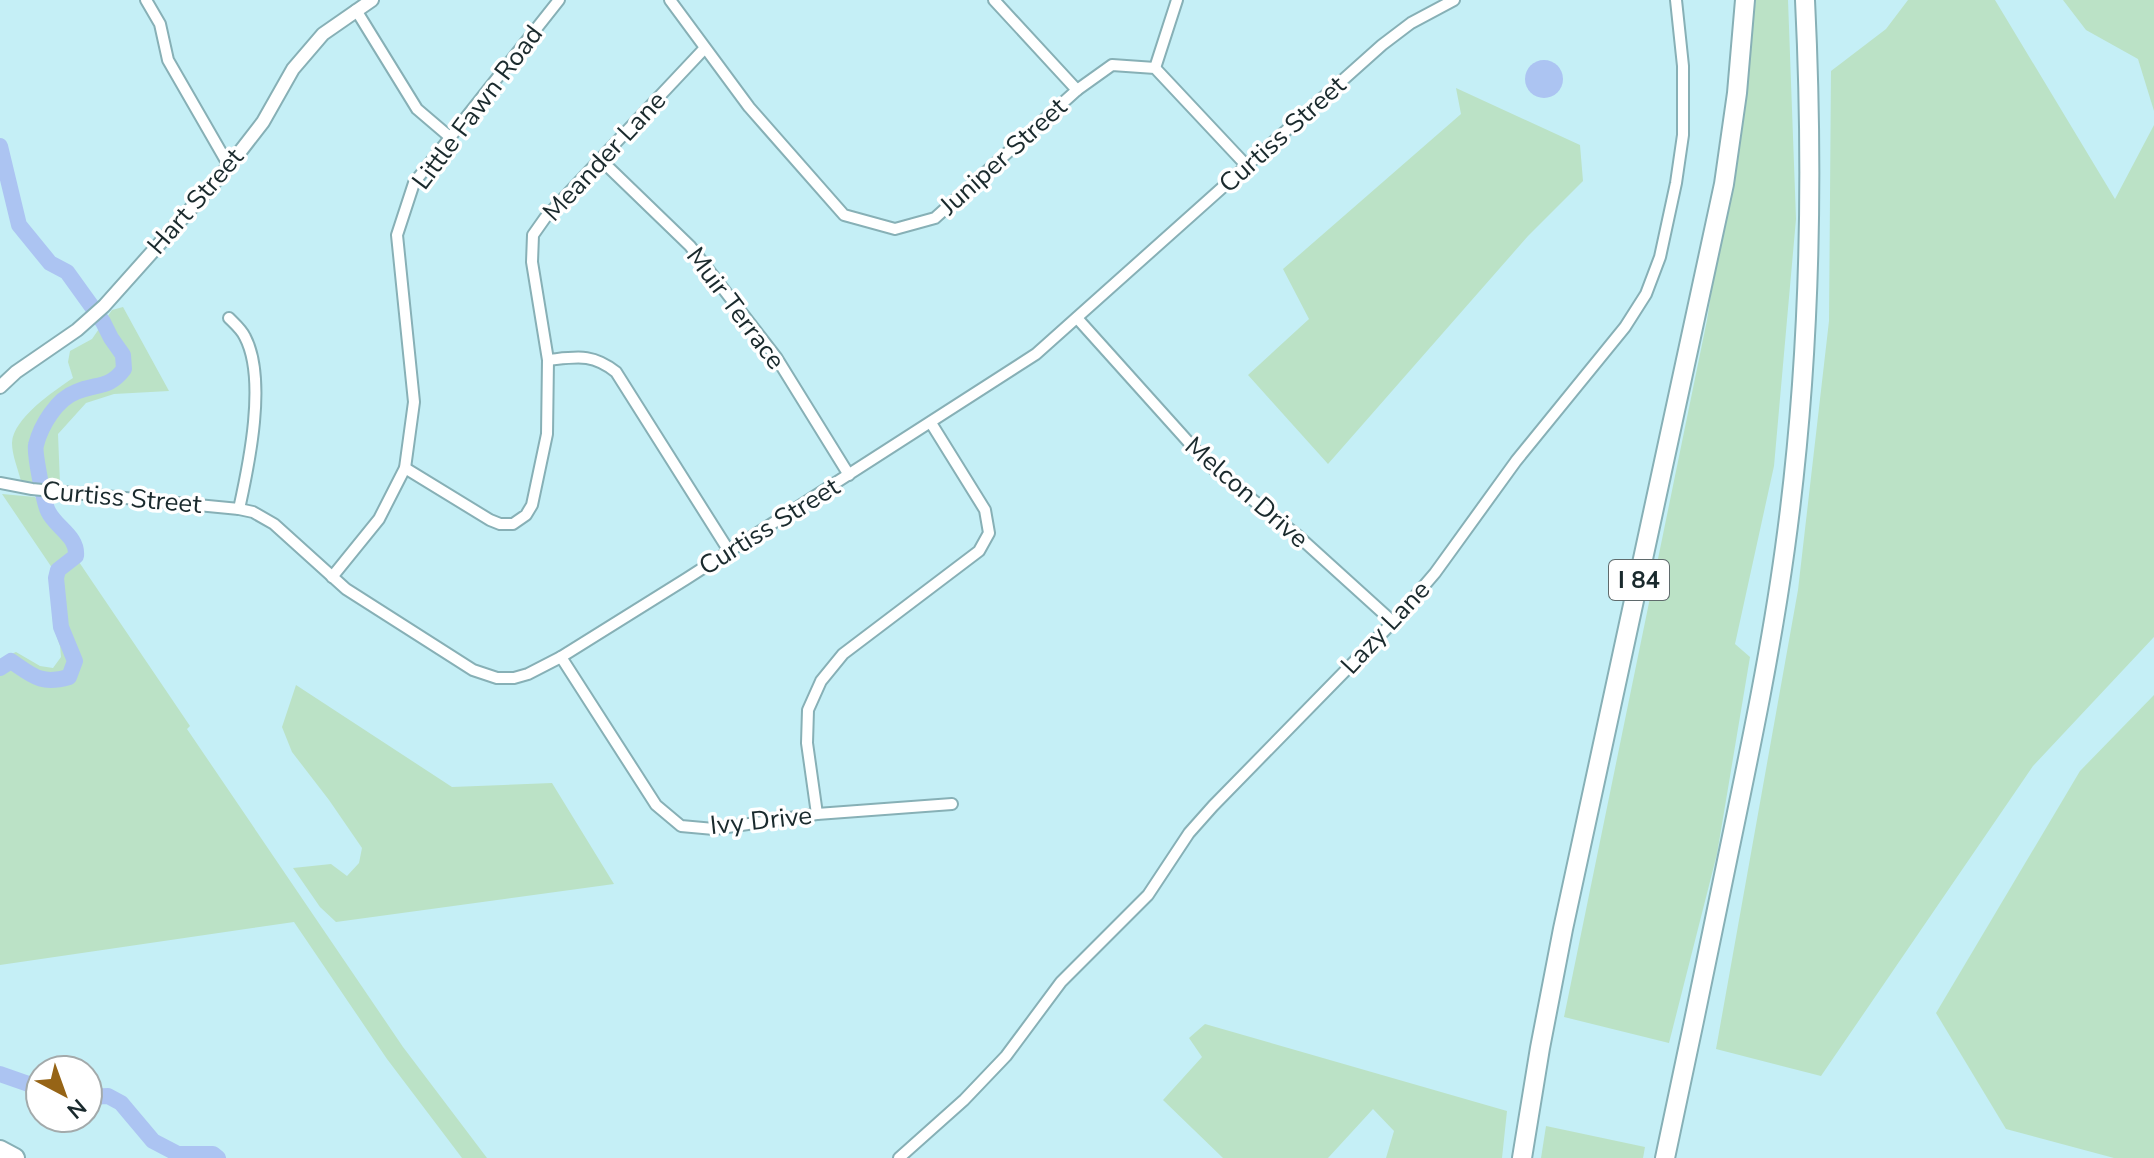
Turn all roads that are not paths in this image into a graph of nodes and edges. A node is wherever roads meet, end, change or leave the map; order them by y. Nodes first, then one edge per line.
1 (146, 0) edge
2 (372, 0) edge
3 (559, 0) edge
4 (670, 0) edge
5 (994, 0) edge
6 (1177, 0) edge
7 (1454, 0) edge
8 (1676, 0) edge
9 (1745, 0) edge
10 (1805, 0) edge
11 (356, 10) junction
12 (704, 49) junction
13 (1155, 68) junction
14 (1077, 90) junction
15 (451, 138) junction
16 (601, 160) junction
17 (1246, 165) junction
18 (229, 166) junction
19 (229, 318) dead end
20 (1077, 318) junction
21 (548, 360) junction
22 (0, 387) edge
23 (931, 423) junction
24 (405, 468) junction
25 (849, 475) junction
26 (0, 483) edge
27 (239, 509) junction
28 (729, 551) junction
29 (332, 577) junction
30 (1393, 622) junction
31 (561, 657) junction
32 (952, 804) dead end
33 (817, 814) junction
34 (0, 1150) edge
35 (15, 1158) edge
36 (899, 1158) edge
37 (1522, 1158) edge
38 (1665, 1158) edge

1 - 18 street
2 - 11 street, Hart Street
3 - 15 street, Little Fawn Road
4 - 12 street, Juniper Street
5 - 14 street
6 - 13 street
7 - 17 street, Curtiss Street
8 - 30 street, Lazy Lane
9 - 37 highway, I 84
10 - 38 highway
11 - 15 street
11 - 18 street, Hart Street
12 - 14 street, Juniper Street
12 - 16 street, Meander Lane
13 - 14 street, Juniper Street
13 - 17 street
15 - 24 street, Little Fawn Road
16 - 21 street, Meander Lane
16 - 25 street, Muir Terrace
17 - 20 street, Curtiss Street
18 - 22 street, Hart Street
19 - 27 street
20 - 23 street, Curtiss Street
20 - 30 street, Melcon Drive
21 - 24 street, Meander Lane
21 - 28 street
23 - 25 street, Curtiss Street
23 - 33 street
24 - 29 street, Little Fawn Road
25 - 28 street, Curtiss Street
26 - 27 street, Curtiss Street
27 - 29 street, Curtiss Street
28 - 31 street, Curtiss Street
29 - 31 street, Curtiss Street
30 - 36 street, Lazy Lane
31 - 33 street, Ivy Drive
32 - 33 street, Ivy Drive
34 - 35 highway

